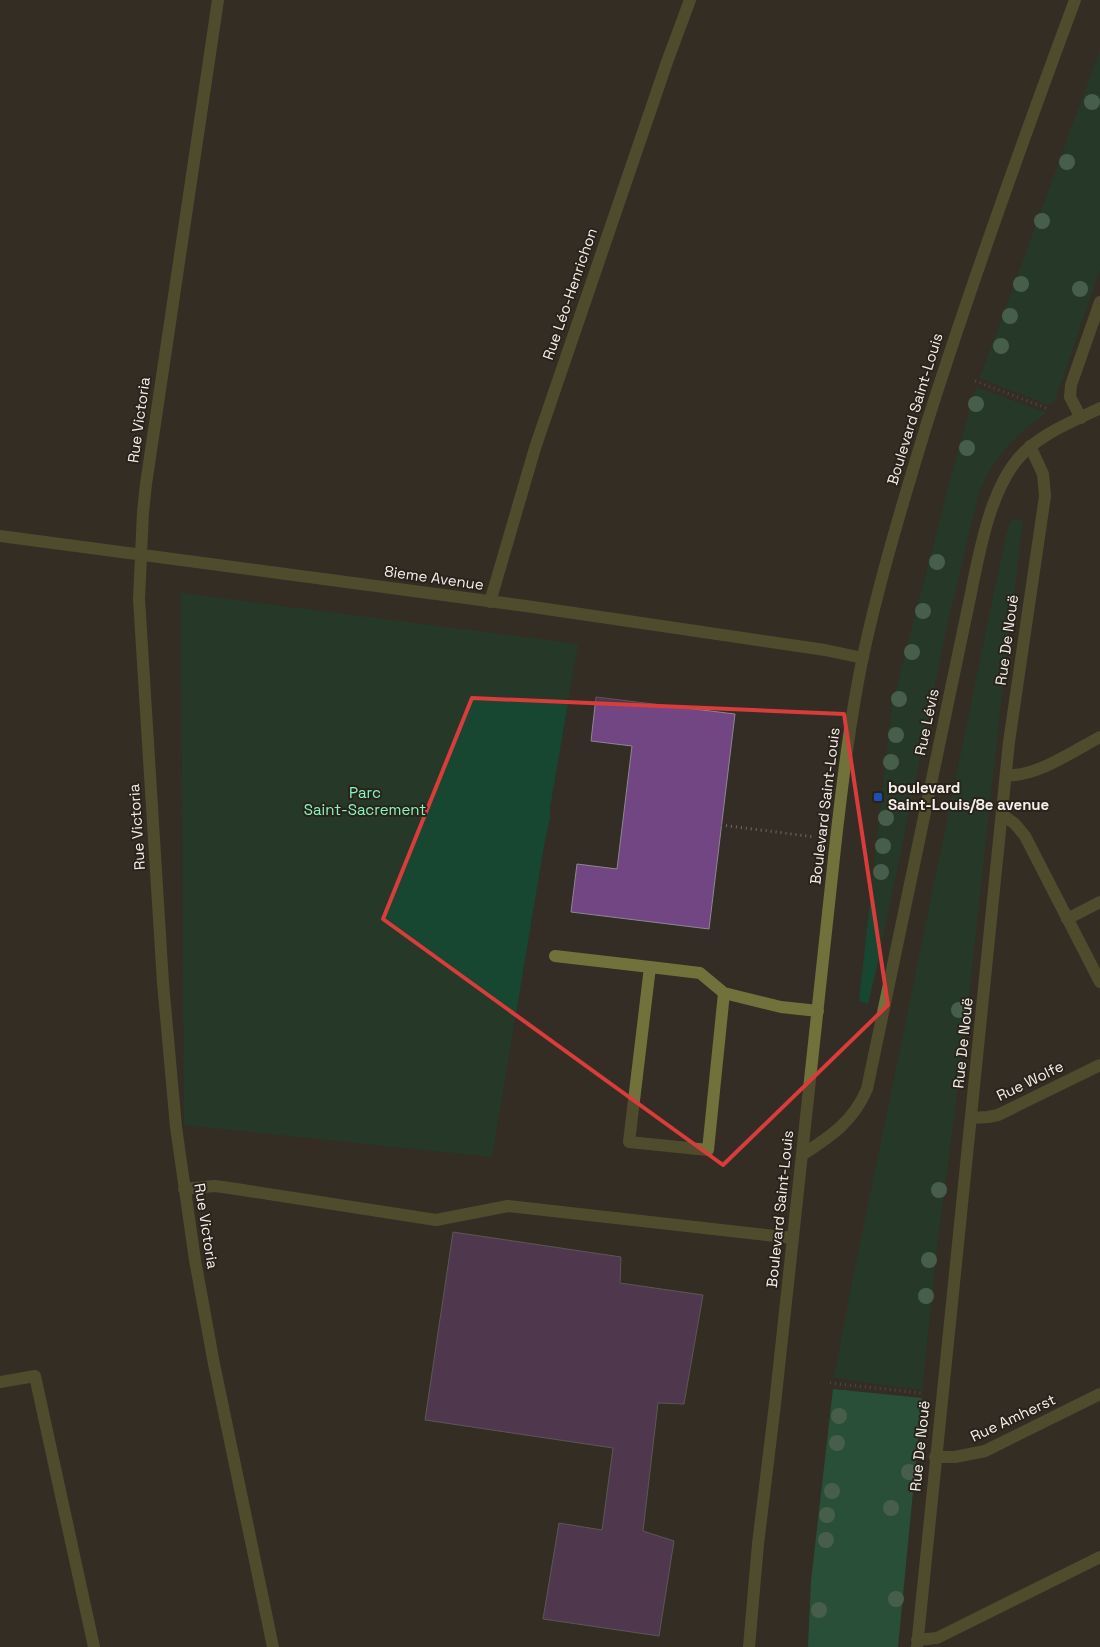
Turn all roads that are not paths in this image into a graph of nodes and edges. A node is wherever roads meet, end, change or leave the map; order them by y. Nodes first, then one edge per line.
1 (218, 0) edge
2 (690, 0) edge
3 (1075, 0) edge
4 (1100, 302) edge
5 (1100, 408) edge
6 (1081, 418) junction
7 (1030, 446) junction
8 (0, 536) edge
9 (140, 555) junction
10 (490, 602) junction
11 (863, 658) junction
12 (1100, 737) edge
13 (1006, 775) junction
14 (1003, 815) junction
15 (1100, 902) edge
16 (1067, 918) junction
17 (555, 956) dead end
18 (650, 967) junction
19 (1100, 982) edge
20 (724, 993) junction
21 (818, 1011) junction
22 (1100, 1065) edge
23 (971, 1118) junction
24 (802, 1155) junction
25 (184, 1189) junction
26 (793, 1238) junction
27 (0, 1382) edge
28 (1100, 1394) edge
29 (935, 1457) junction
30 (1100, 1557) edge
31 (917, 1644) edge
32 (94, 1647) edge
33 (273, 1647) edge
34 (749, 1647) edge

1 - 9 street, Rue Victoria
2 - 10 street, Rue Léo-Henrichon
3 - 11 street, Boulevard Saint-Louis
4 - 6 street
5 - 6 street, Rue Lévis
6 - 7 street, Rue Lévis
7 - 13 street, Rue De Nouë
7 - 24 street, Rue Lévis
8 - 9 street, 8ieme Avenue
9 - 10 street, 8ieme Avenue
9 - 25 street, Rue Victoria
10 - 11 street, 8ieme Avenue
11 - 21 street, Boulevard Saint-Louis
12 - 13 street
13 - 14 street, Rue De Nouë
14 - 16 street
14 - 23 street, Rue De Nouë
15 - 16 street
16 - 19 street
17 - 18 street
18 - 20 street
18 - 20 street
20 - 21 street
21 - 24 street, Boulevard Saint-Louis
22 - 23 street, Rue Wolfe
23 - 29 street, Rue De Nouë
24 - 26 street, Boulevard Saint-Louis
25 - 26 street
25 - 33 street, Rue Victoria
26 - 34 street, Boulevard Saint-Louis
27 - 32 street
28 - 29 street, Rue Amherst
29 - 31 street, Rue De Nouë
30 - 31 street

